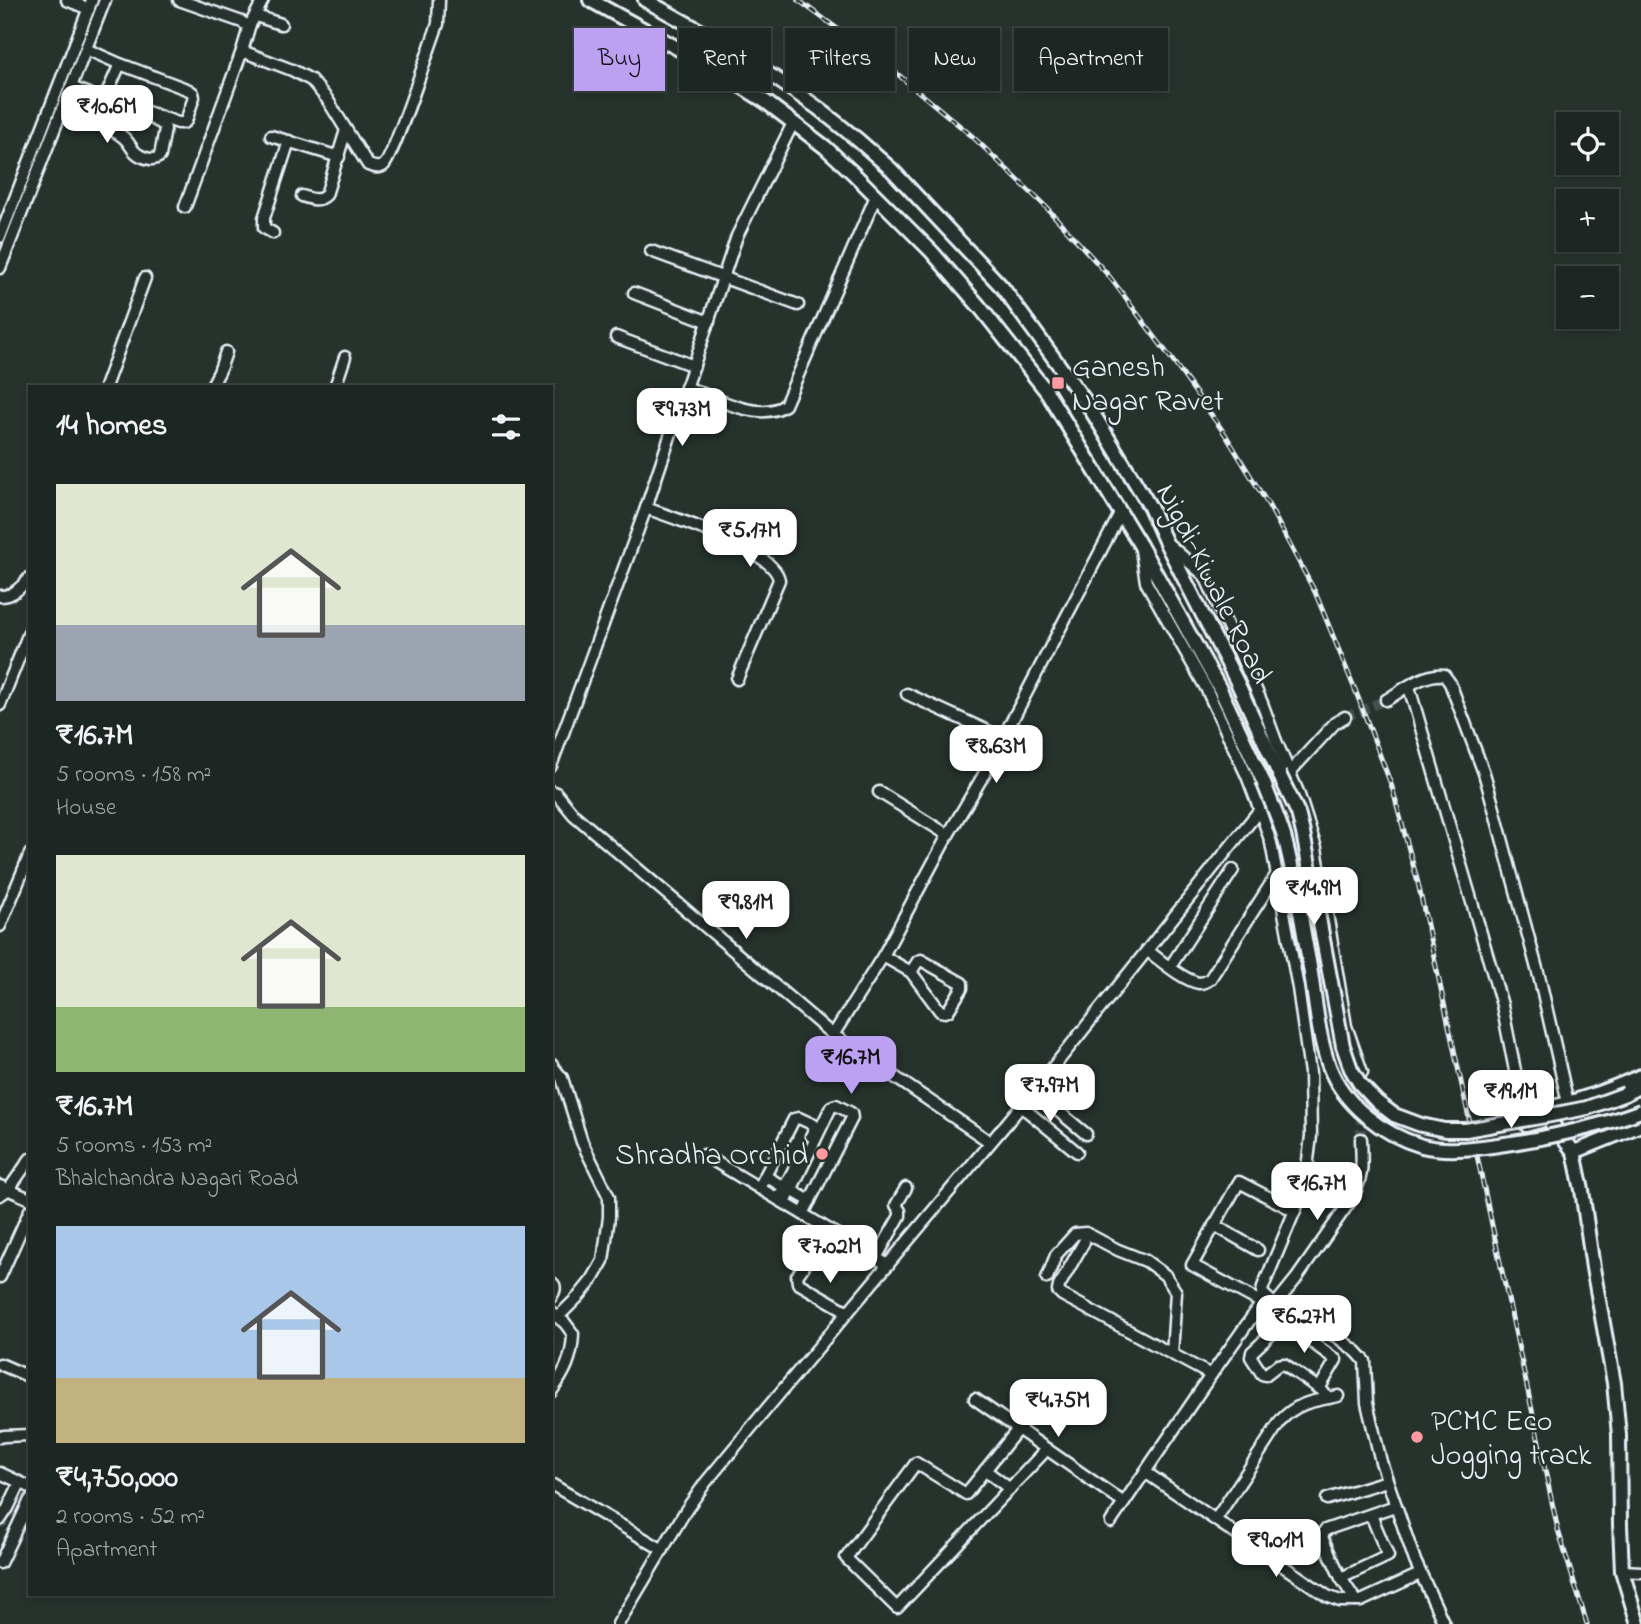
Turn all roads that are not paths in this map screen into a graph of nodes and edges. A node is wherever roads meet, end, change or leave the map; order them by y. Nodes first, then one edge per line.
1 (67, 0) edge
2 (105, 0) edge
3 (179, 0) edge
4 (263, 0) edge
5 (439, 0) edge
6 (590, 0) edge
7 (645, 0) edge
8 (91, 4) edge
9 (256, 16) junction
10 (281, 24) dead end
11 (248, 27) junction
12 (86, 49) junction
13 (242, 51) junction
14 (120, 64) junction
15 (71, 88) junction
16 (62, 109) junction
17 (793, 123) junction
18 (346, 130) junction
19 (271, 136) dead end
20 (289, 141) junction
21 (339, 157) junction
22 (876, 195) junction
23 (302, 196) dead end
24 (185, 207) dead end
25 (273, 233) dead end
26 (0, 237) edge
27 (652, 251) dead end
28 (0, 268) edge
29 (724, 277) junction
30 (145, 278) dead end
31 (634, 293) dead end
32 (798, 305) dead end
33 (709, 322) junction
34 (616, 337) dead end
35 (226, 352) dead end
36 (345, 357) dead end
37 (694, 366) junction
38 (106, 385) edge
39 (212, 385) edge
40 (336, 385) edge
41 (687, 387) junction
42 (646, 508) junction
43 (1121, 512) junction
44 (1166, 542) junction
45 (1140, 545) junction
46 (28, 579) edge
47 (0, 596) edge
48 (28, 635) edge
49 (737, 680) dead end
50 (1409, 687) junction
51 (906, 694) dead end
52 (1386, 700) tunnel mouth
53 (0, 705) edge
54 (1345, 718) tunnel mouth
55 (1003, 738) junction
56 (553, 761) edge
57 (1290, 772) junction
58 (553, 792) edge
59 (879, 792) dead end
60 (1260, 810) junction
61 (948, 835) junction
62 (28, 859) edge
63 (1233, 870) dead end
64 (1277, 874) junction
65 (0, 926) edge
66 (1148, 951) junction
67 (883, 956) junction
68 (1170, 967) junction
69 (911, 972) junction
70 (833, 1035) junction
71 (553, 1067) edge
72 (1362, 1072) tunnel mouth
73 (1641, 1076) edge
74 (1641, 1086) edge
75 (1034, 1091) junction
76 (1044, 1100) junction
77 (1568, 1103) junction
78 (1021, 1106) junction
79 (1641, 1111) edge
80 (1032, 1115) junction
81 (1545, 1115) junction
82 (1641, 1125) edge
83 (1086, 1134) dead end
84 (1361, 1139) tunnel mouth
85 (990, 1142) junction
86 (1077, 1152) dead end
87 (1574, 1152) junction
88 (704, 1155) dead end
89 (28, 1161) edge
90 (765, 1177) junction
91 (759, 1188) junction
92 (906, 1188) dead end
93 (788, 1189) junction
94 (3, 1190) edge
95 (28, 1198) edge
96 (810, 1200) junction
97 (781, 1201) junction
98 (1294, 1211) junction
99 (28, 1214) edge
100 (803, 1214) junction
101 (1214, 1225) junction
102 (1084, 1242) dead end
103 (1258, 1250) dead end
104 (876, 1258) junction
105 (887, 1266) junction
106 (0, 1277) edge
107 (1047, 1278) dead end
108 (1264, 1300) junction
109 (1275, 1305) junction
110 (848, 1312) junction
111 (554, 1315) edge
112 (1284, 1322) junction
113 (1172, 1354) junction
114 (0, 1364) edge
115 (1211, 1375) junction
116 (28, 1376) edge
117 (553, 1389) edge
118 (1320, 1389) junction
119 (975, 1399) dead end
120 (1018, 1429) junction
121 (28, 1435) edge
122 (0, 1437) edge
123 (1047, 1449) junction
124 (985, 1470) junction
125 (1146, 1472) junction
126 (0, 1473) edge
127 (1387, 1481) junction
128 (25, 1485) edge
129 (553, 1485) edge
130 (1010, 1489) junction
131 (1327, 1499) dead end
132 (1124, 1503) junction
133 (28, 1504) edge
134 (1395, 1506) junction
135 (1371, 1515) junction
136 (0, 1520) edge
137 (1216, 1520) junction
138 (1111, 1522) dead end
139 (663, 1550) junction
140 (0, 1563) edge
141 (1622, 1571) junction
142 (1641, 1572) edge
143 (1420, 1573) junction
144 (1341, 1578) junction
145 (1356, 1601) junction
146 (618, 1624) edge
147 (1444, 1624) edge
148 (1638, 1624) edge

1 - 8 street
2 - 12 street
3 - 11 street
4 - 9 street
5 - 18 street
6 - 17 main road, Nigdi-Kiwale Road
7 - 44 main road, Nigdi-Kiwale Road
8 - 26 street
9 - 10 street
9 - 11 street
11 - 13 street
12 - 14 street
12 - 15 street
13 - 18 street
13 - 24 street
14 - 14 street
15 - 16 street
15 - 16 street
16 - 28 street
17 - 22 main road, Nigdi-Kiwale Road
17 - 29 street
18 - 21 street
19 - 20 street
20 - 21 street
20 - 25 street
21 - 23 street
22 - 41 street
22 - 43 main road, Nigdi-Kiwale Road
27 - 29 street
29 - 32 street
29 - 33 street
30 - 38 street
31 - 33 street
33 - 37 street
34 - 37 street
35 - 39 street
36 - 40 street
37 - 41 street
41 - 42 street
42 - 49 street
42 - 56 street
43 - 45 main road, Nigdi-Kiwale Road
43 - 55 street
44 - 57 street
44 - 74 main road, Nigdi-Kiwale Road, bridge
45 - 60 street
45 - 79 main road, Nigdi-Kiwale Road, bridge
46 - 47 street
48 - 53 street
50 - 52 street
50 - 77 street
50 - 81 street
51 - 55 street
54 - 57 street
55 - 61 street
57 - 60 street
57 - 72 street
58 - 70 street
59 - 61 street
60 - 64 street
60 - 66 street
61 - 67 street
62 - 65 street
63 - 68 street
64 - 68 street
64 - 98 street
66 - 68 street
66 - 75 street
67 - 69 street
67 - 70 street
69 - 69 street
70 - 85 street
71 - 111 street
73 - 77 main road
75 - 76 street
75 - 78 street
76 - 80 street
76 - 83 street
77 - 81 main road
78 - 80 street
78 - 85 street
80 - 86 street
81 - 87 main road
82 - 87 main road
84 - 109 street
85 - 105 street
87 - 141 main road
88 - 91 street
89 - 94 street
90 - 91 street
90 - 93 street
90 - 93 street
91 - 97 street
92 - 104 street
93 - 96 street
93 - 96 street
93 - 97 street
94 - 95 street
96 - 100 street
97 - 100 street
98 - 101 street
98 - 108 street
99 - 106 street
100 - 104 street
101 - 103 street
101 - 108 street
102 - 113 street
104 - 105 street
105 - 110 street
105 - 110 street
107 - 113 street
108 - 109 street
108 - 112 street
108 - 115 street
109 - 127 street
110 - 139 street
111 - 117 street
112 - 118 street
112 - 118 street
113 - 115 street
114 - 116 street
115 - 125 street
118 - 137 street
119 - 120 street
120 - 123 street
120 - 124 street
121 - 122 street
123 - 130 street
123 - 132 street
124 - 130 street
124 - 130 street
125 - 132 street
125 - 137 street
126 - 128 street
127 - 131 street
127 - 134 street
128 - 136 street
129 - 139 street
132 - 138 street
133 - 140 street
134 - 135 street
134 - 143 street
135 - 144 street
135 - 144 street
137 - 145 street
139 - 146 street
141 - 142 street
141 - 148 main road
143 - 145 street
143 - 147 street
144 - 145 street

